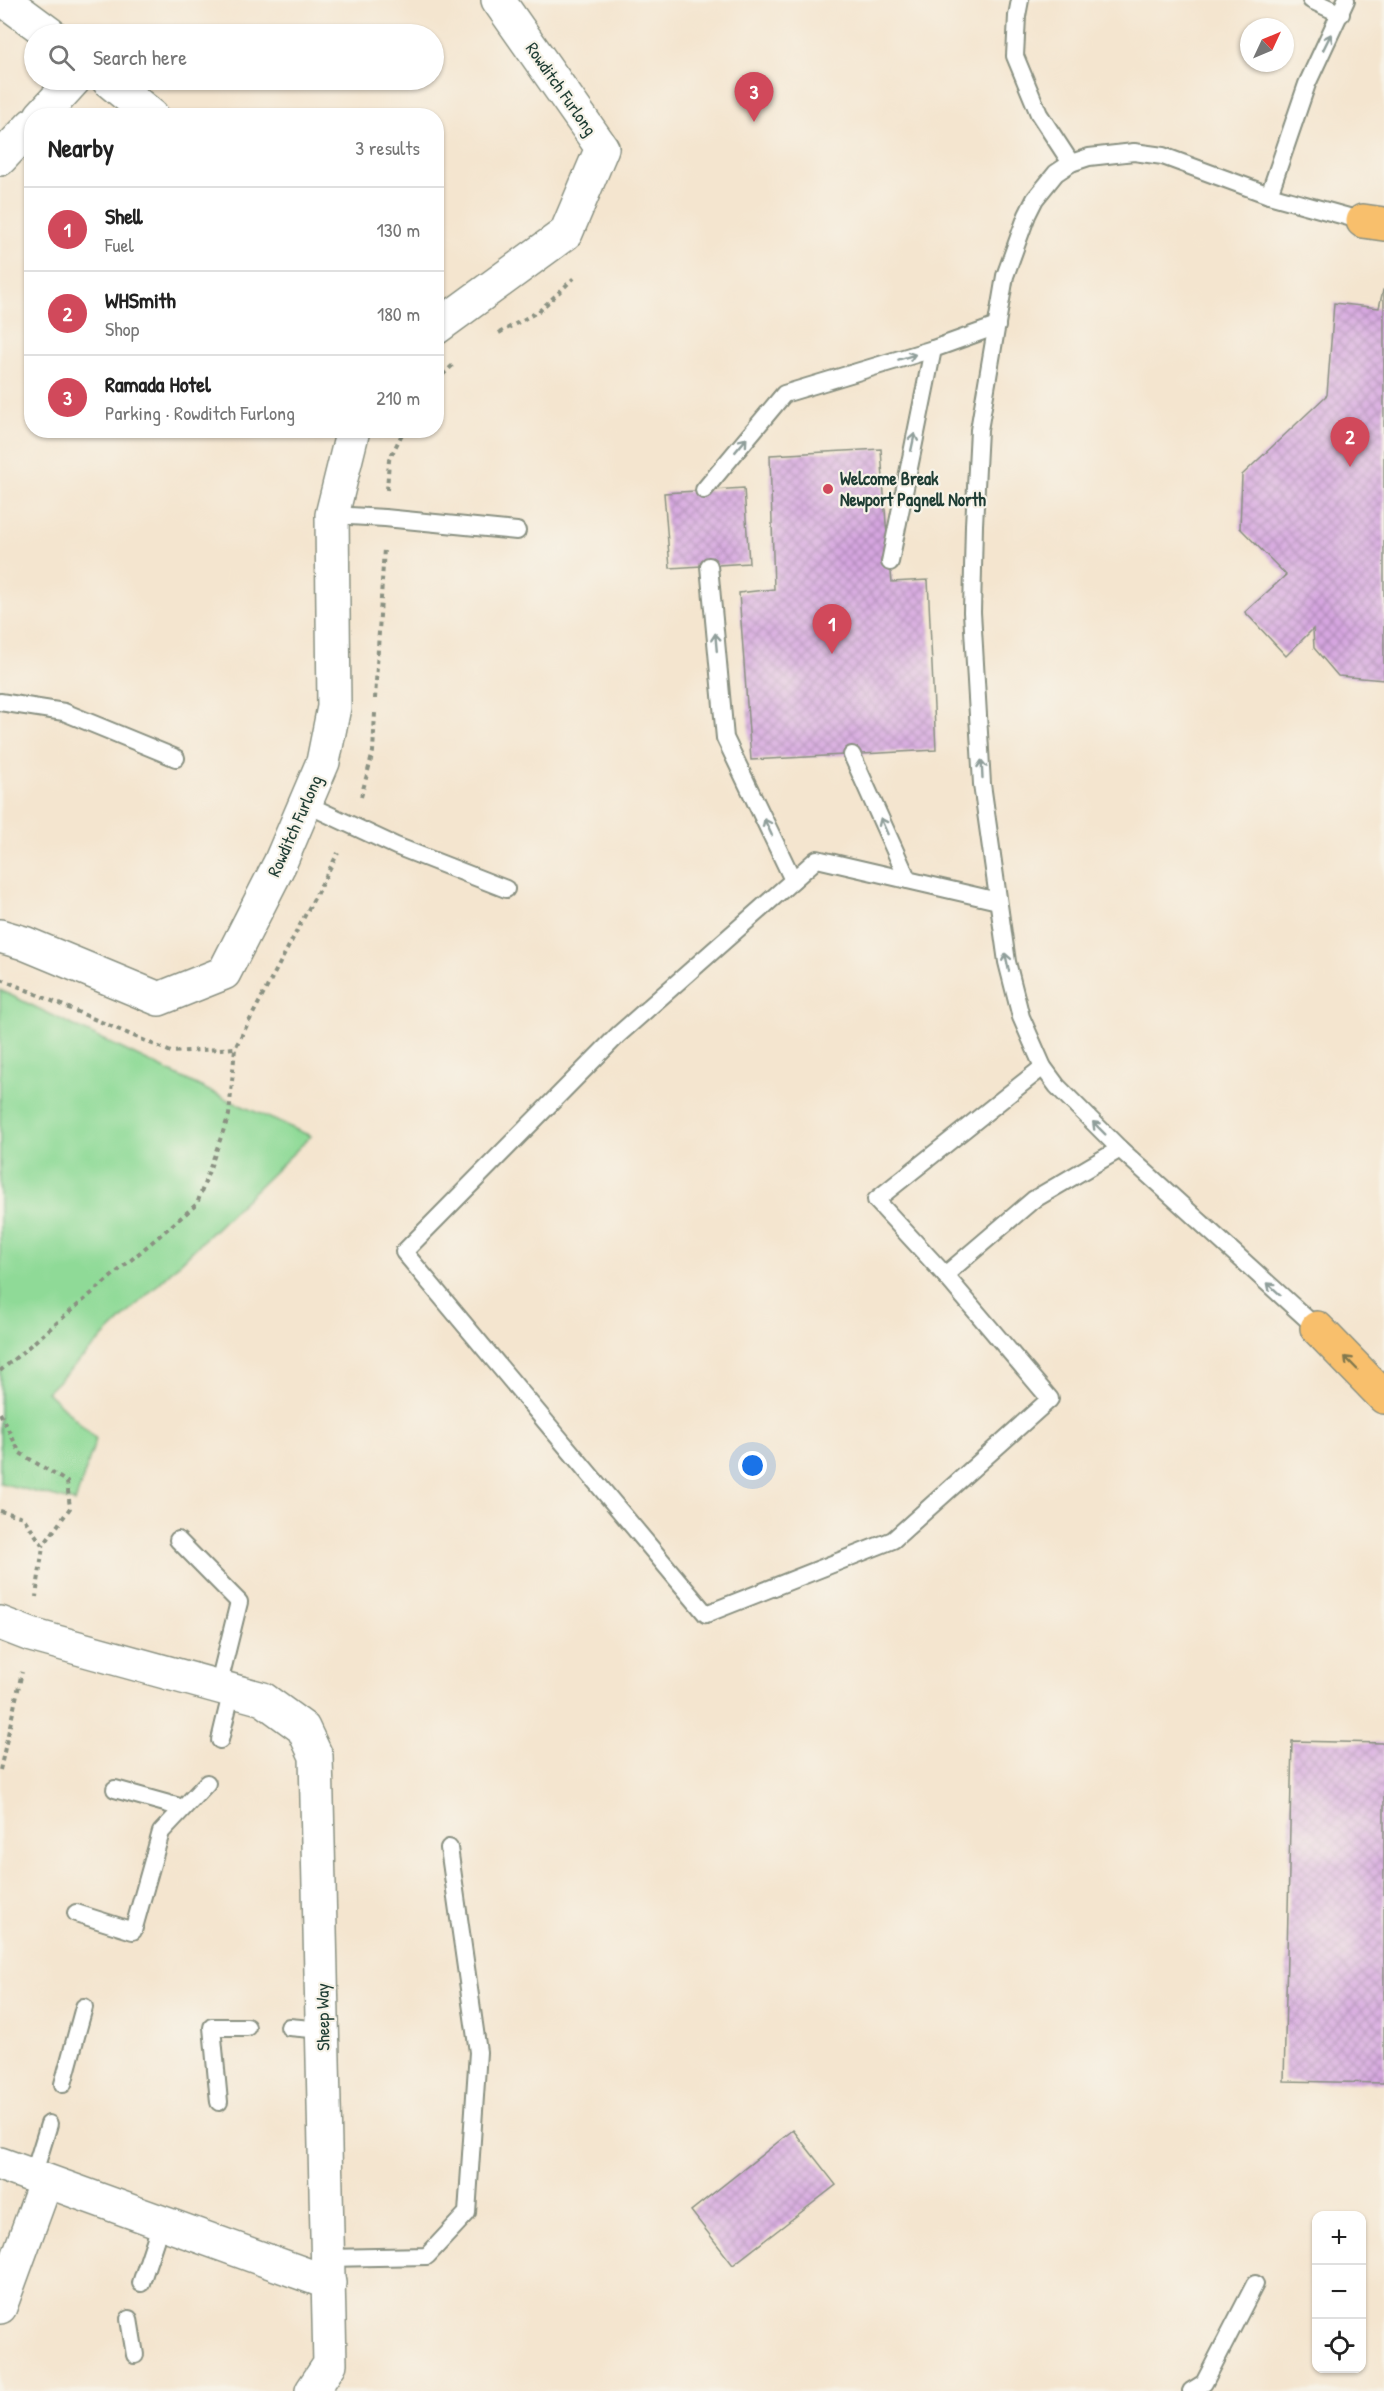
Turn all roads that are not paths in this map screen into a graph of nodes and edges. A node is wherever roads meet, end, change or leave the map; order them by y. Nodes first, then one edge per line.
1 (4, 0) edge
2 (498, 0) edge
3 (1020, 0) edge
4 (1311, 0) edge
5 (1344, 7) edge
6 (36, 24) edge
7 (65, 90) edge
8 (120, 90) edge
9 (48, 108) edge
10 (142, 108) edge
11 (24, 134) edge
12 (0, 159) edge
13 (1071, 163) junction
14 (1269, 195) junction
15 (1374, 223) edge
16 (444, 322) edge
17 (997, 326) junction
18 (933, 349) junction
19 (351, 438) edge
20 (704, 490) dead end
21 (332, 515) junction
22 (518, 531) dead end
23 (890, 562) dead end
24 (709, 566) dead end
25 (0, 702) edge
26 (852, 755) dead end
27 (176, 758) dead end
28 (306, 804) junction
29 (793, 880) junction
30 (908, 880) junction
31 (506, 889) dead end
32 (998, 901) junction
33 (0, 936) edge
34 (1043, 1067) junction
35 (1120, 1149) junction
36 (945, 1275) junction
37 (1317, 1328) joint
38 (1384, 1397) edge
39 (178, 1540) dead end
40 (0, 1623) edge
41 (225, 1688) junction
42 (220, 1740) dead end
43 (207, 1783) dead end
44 (115, 1789) dead end
45 (183, 1808) junction
46 (449, 1848) dead end
47 (76, 1913) dead end
48 (84, 2007) dead end
49 (247, 2027) dead end
50 (289, 2027) dead end
51 (323, 2030) junction
52 (63, 2084) dead end
53 (219, 2102) dead end
54 (49, 2124) dead end
55 (0, 2164) edge
56 (39, 2178) junction
57 (161, 2223) junction
58 (329, 2270) junction
59 (141, 2283) dead end
60 (1255, 2284) dead end
61 (0, 2307) edge
62 (129, 2319) dead end
63 (135, 2355) dead end
64 (312, 2391) edge
65 (1191, 2391) edge

1 - 6 street
2 - 16 street, Rowditch Furlong
3 - 13 lane
4 - 5 lane
14 -> 5 lane
7 - 9 street
8 - 10 street
11 - 12 street
13 - 14 lane
13 - 17 lane
14 - 15 lane
17 - 18 lane
32 -> 17 lane
20 -> 18 lane
23 -> 18 lane
19 - 21 street, Rowditch Furlong
21 - 22 lane
21 - 28 street, Rowditch Furlong
29 -> 24 lane
25 - 27 lane
30 -> 26 lane
28 - 31 lane
28 - 33 street, Rowditch Furlong
29 - 30 lane
29 - 36 lane
30 - 32 lane
34 -> 32 lane
35 -> 34 lane
34 - 36 lane
35 - 36 lane
37 -> 35 lane
38 -> 37 highway
39 - 41 lane
40 - 41 street, Sheep Way
41 - 42 lane
41 - 51 street, Sheep Way
43 - 45 lane
44 - 45 lane
45 - 47 lane
46 - 58 lane
48 - 52 lane
49 - 53 lane
50 - 51 lane
51 - 58 street, Sheep Way
54 - 56 lane
55 - 56 street
56 - 57 street
56 - 61 street
57 - 58 street
57 - 59 lane
58 - 64 street, Sheep Way
60 - 65 lane
62 - 63 lane

